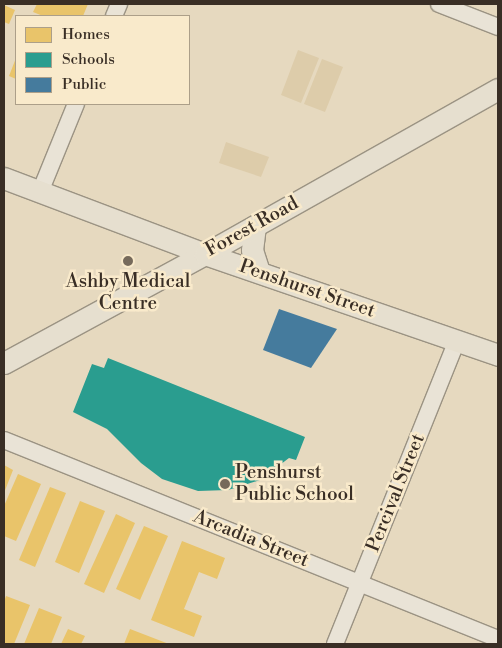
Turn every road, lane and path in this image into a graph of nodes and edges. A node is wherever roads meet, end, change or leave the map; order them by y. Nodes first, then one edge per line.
1 (439, 4) edge
2 (498, 27) edge
3 (498, 89) edge
4 (76, 105) edge
5 (4, 178) edge
6 (40, 192) junction
7 (255, 226) junction
8 (205, 254) junction
9 (259, 272) junction
10 (457, 341) junction
11 (498, 355) edge
12 (4, 363) edge
13 (4, 440) edge
14 (359, 583) junction
15 (498, 639) edge
16 (335, 644) edge

1 - 2 street
3 - 7 main road, Forest Road
4 - 6 street
5 - 6 main road, Penshurst Street
6 - 8 main road, Penshurst Street
7 - 8 main road, Forest Road
7 - 9 main road
8 - 9 main road, Penshurst Street
8 - 12 main road, Forest Road
9 - 10 main road, Penshurst Street
10 - 11 main road, Penshurst Street
10 - 14 street, Percival Street
13 - 14 street, Arcadia Street
14 - 15 street, Arcadia Street
14 - 16 street, Percival Street

